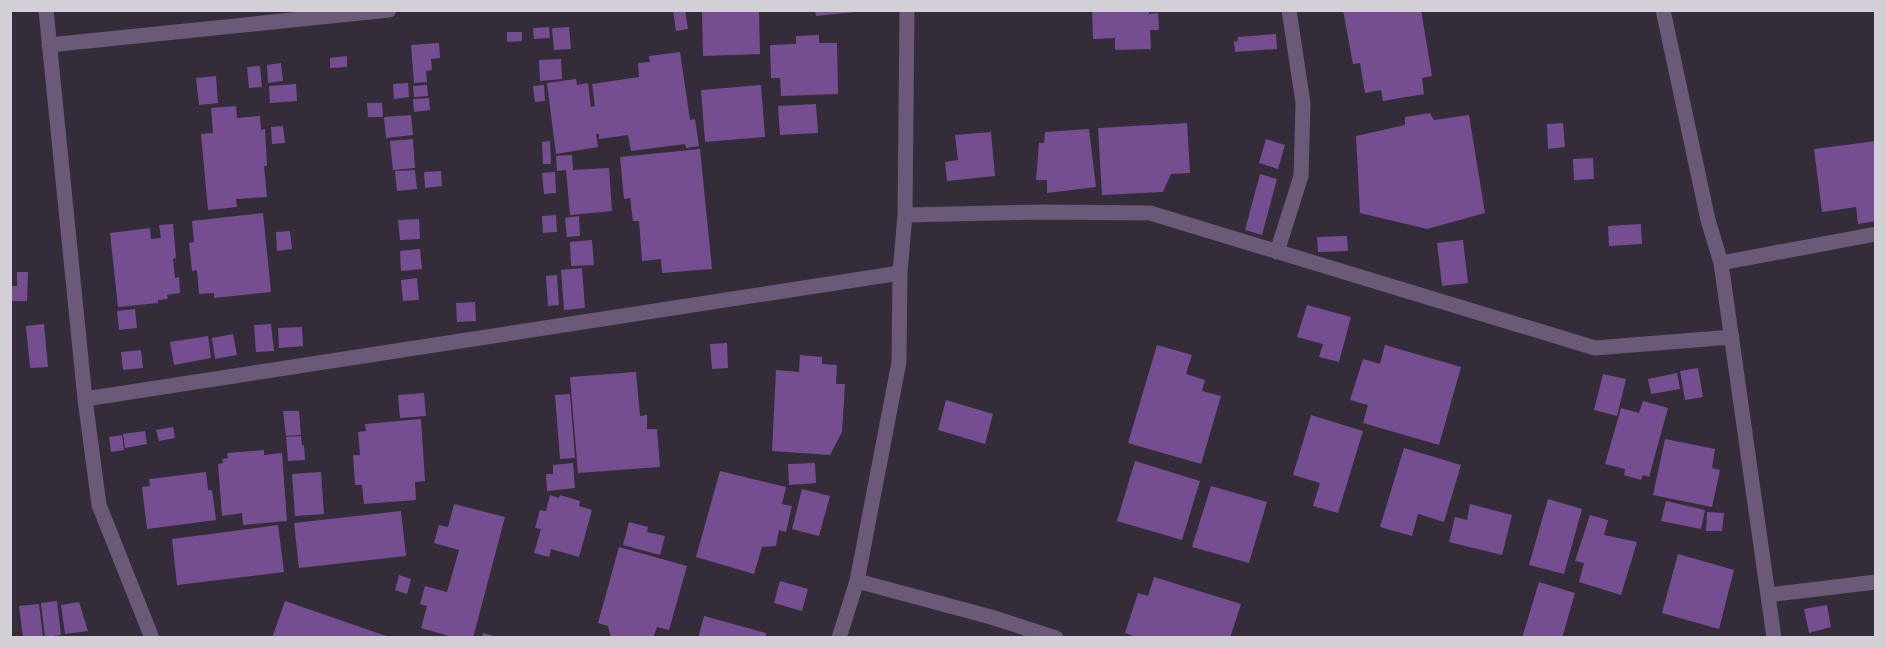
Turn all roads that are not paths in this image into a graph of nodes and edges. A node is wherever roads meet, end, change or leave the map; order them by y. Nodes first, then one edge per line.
1 (46, 10) edge
2 (389, 10) edge
3 (908, 10) edge
4 (1289, 10) edge
5 (1663, 10) edge
6 (49, 45) junction
7 (905, 215) junction
8 (1875, 234) edge
9 (1277, 252) junction
10 (1721, 263) junction
11 (900, 273) junction
12 (1732, 337) junction
13 (85, 399) junction
14 (857, 581) junction
15 (1875, 582) edge
16 (1768, 595) junction
17 (152, 638) edge
18 (839, 638) edge
19 (1056, 638) edge
20 (1774, 638) edge

1 - 6 street
2 - 6 street
3 - 7 street
4 - 9 street
5 - 10 street
6 - 13 street
7 - 9 street
7 - 11 street
8 - 10 street
9 - 12 street
10 - 12 street
11 - 13 street
11 - 14 street
12 - 16 street
13 - 17 street
14 - 18 street
14 - 19 street
15 - 16 street
16 - 20 street

